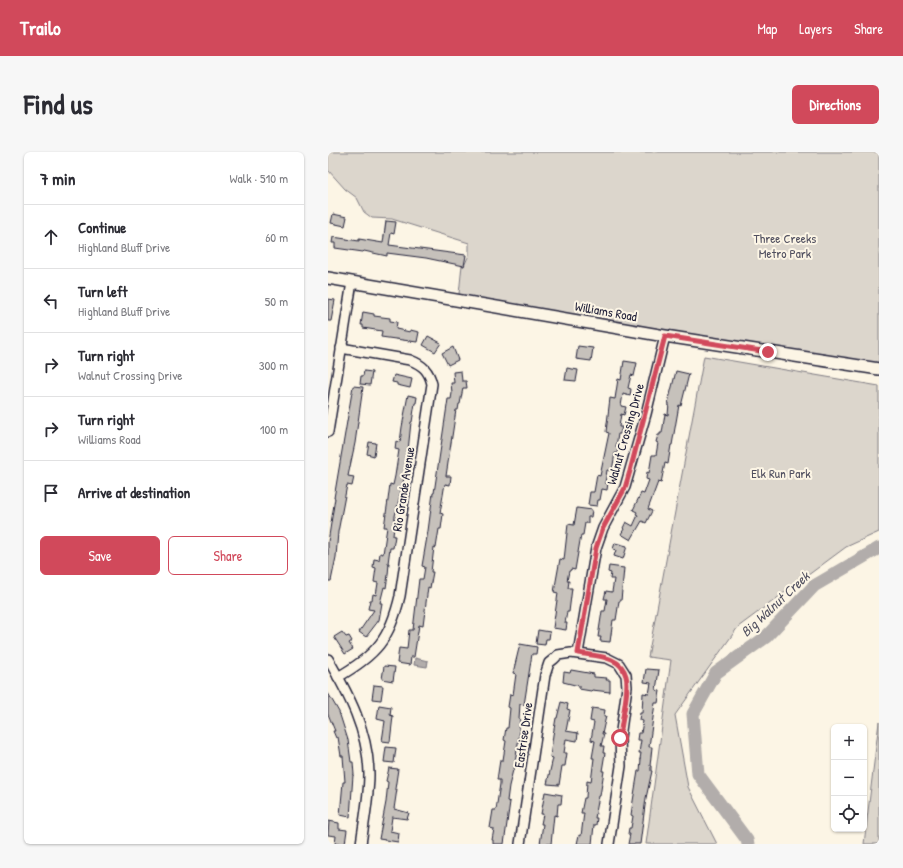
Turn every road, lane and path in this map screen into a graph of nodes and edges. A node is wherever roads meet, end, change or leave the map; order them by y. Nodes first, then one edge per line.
1 (328, 278) edge
2 (352, 282) junction
3 (665, 336) junction
4 (341, 348) junction
5 (879, 370) edge
6 (328, 432) edge
7 (578, 653) junction
8 (328, 659) edge
9 (338, 677) junction
10 (360, 844) edge
11 (520, 844) edge
12 (609, 844) edge

1 - 2 main road, Williams Road
2 - 3 main road, Williams Road
2 - 4 street
3 - 5 main road, Williams Road
3 - 7 street, Walnut Crossing Drive
4 - 6 street
4 - 9 street, Rio Grande Avenue
7 - 11 street, Eastrise Drive
7 - 12 street, Eastrise Drive
8 - 9 street
9 - 10 street

